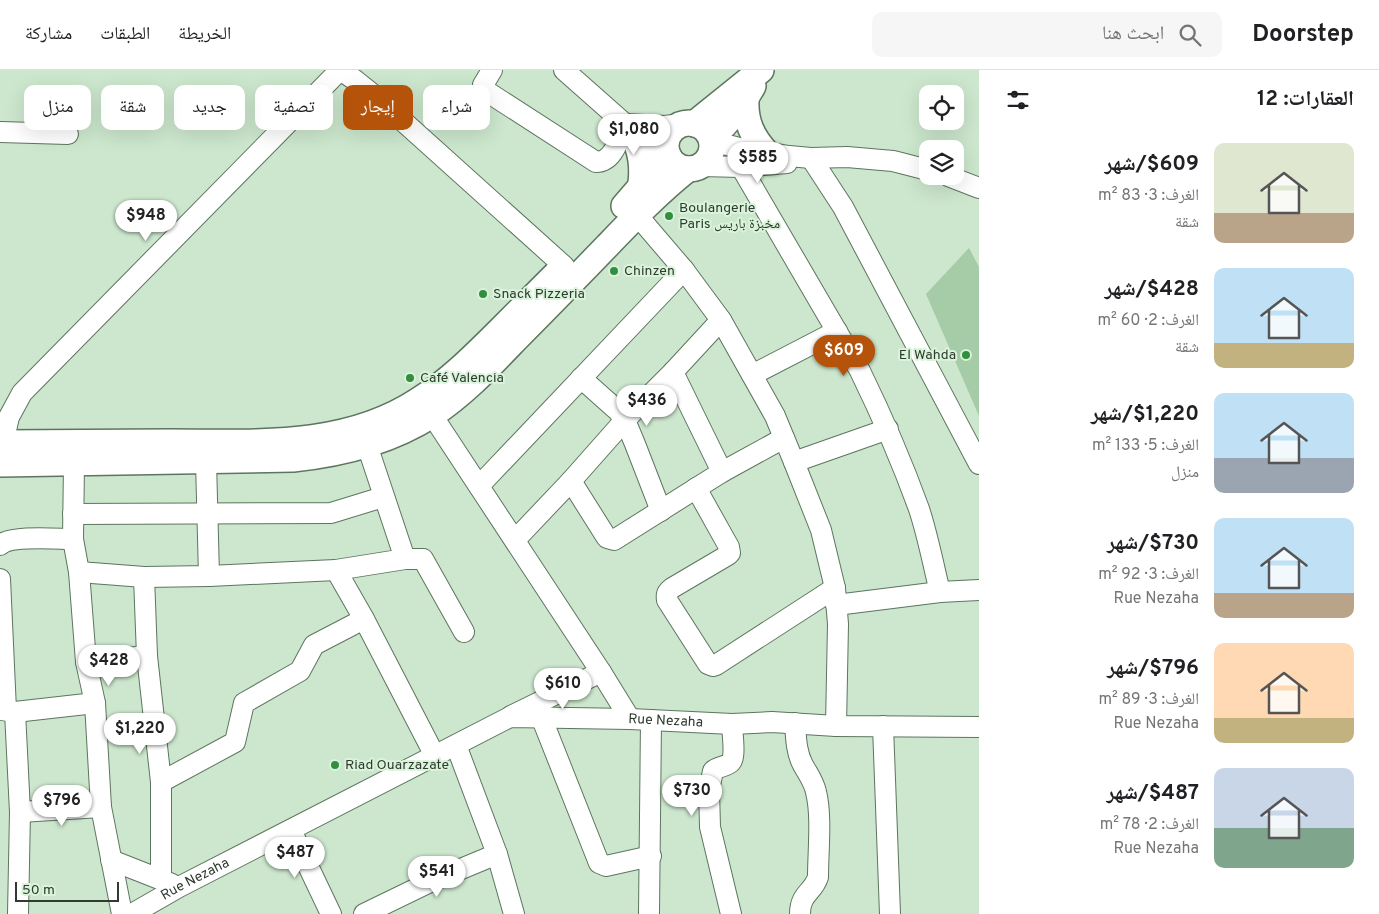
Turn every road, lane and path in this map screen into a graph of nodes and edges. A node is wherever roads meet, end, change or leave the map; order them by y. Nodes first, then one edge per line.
1 (340, 70) edge
2 (492, 70) edge
3 (564, 70) edge
4 (761, 70) edge
5 (746, 100) junction
6 (629, 128) junction
7 (0, 132) edge
8 (700, 132) junction
9 (68, 134) dead end
10 (667, 153) junction
11 (767, 153) junction
12 (811, 158) junction
13 (741, 167) junction
14 (695, 168) junction
15 (919, 168) edge
16 (964, 182) edge
17 (979, 188) edge
18 (640, 189) junction
19 (637, 216) junction
20 (564, 266) junction
21 (684, 270) junction
22 (721, 320) junction
23 (836, 331) junction
24 (673, 372) junction
25 (752, 375) junction
26 (581, 378) junction
27 (432, 415) junction
28 (625, 420) junction
29 (888, 429) junction
30 (784, 438) junction
31 (367, 445) junction
32 (1, 450) edge
33 (70, 455) junction
34 (206, 461) junction
35 (794, 462) junction
36 (979, 464) edge
37 (722, 472) junction
38 (571, 482) junction
39 (479, 486) junction
40 (696, 488) junction
41 (383, 497) junction
42 (661, 511) junction
43 (207, 513) junction
44 (72, 514) junction
45 (73, 539) junction
46 (515, 540) junction
47 (0, 545) edge
48 (405, 559) junction
49 (336, 570) junction
50 (79, 572) junction
51 (144, 576) junction
52 (208, 576) junction
53 (0, 578) edge
54 (979, 590) edge
55 (940, 592) junction
56 (836, 597) junction
57 (364, 619) junction
58 (464, 632) dead end
59 (147, 656) junction
60 (86, 662) junction
61 (601, 672) junction
62 (95, 703) junction
63 (7, 710) edge
64 (510, 717) junction
65 (542, 718) junction
66 (630, 719) junction
67 (651, 720) junction
68 (795, 723) junction
69 (732, 724) junction
70 (836, 726) junction
71 (883, 726) junction
72 (979, 728) edge
73 (456, 745) junction
74 (435, 756) junction
75 (161, 782) junction
76 (101, 807) junction
77 (20, 812) junction
78 (291, 830) junction
79 (497, 854) junction
80 (650, 856) junction
81 (111, 860) junction
82 (161, 879) junction
83 (179, 887) junction
84 (159, 908) edge
85 (18, 914) edge
86 (122, 914) edge
87 (132, 914) edge
88 (331, 914) edge
89 (364, 914) edge
90 (514, 914) edge
91 (649, 914) edge
92 (731, 914) edge
93 (800, 914) edge
94 (890, 914) edge

1 - 20 street
1 - 32 street
2 - 6 street
3 - 6 street
4 - 5 main road
4 - 8 main road
5 - 8 main road
5 - 11 main road
6 - 8 street
6 - 10 street
6 - 18 main road
7 - 9 street
8 - 10 main road
8 - 11 street
8 - 14 main road
10 - 14 main road
10 - 18 main road
11 - 12 street
12 - 13 street
12 - 15 street
12 - 36 street
13 - 14 street
13 - 23 street
14 - 19 main road
16 - 17 street
18 - 20 main road
19 - 21 street
19 - 27 main road
20 - 33 main road
21 - 22 street
21 - 26 street
22 - 24 street
22 - 25 street
23 - 25 street
23 - 29 street
24 - 28 street
24 - 37 street
25 - 30 street
26 - 28 street
26 - 39 street
27 - 31 main road
27 - 39 street
28 - 38 street
28 - 42 street
29 - 35 street
29 - 55 street
30 - 35 street
30 - 37 street
31 - 34 main road
31 - 41 street
32 - 33 main road
33 - 34 main road
33 - 44 street
34 - 43 street
35 - 56 street
37 - 40 street
38 - 42 street
38 - 46 street
39 - 46 street
40 - 42 street
40 - 56 street
41 - 43 street
41 - 48 street
43 - 44 street
43 - 52 street
44 - 45 street
45 - 47 street
45 - 50 street
46 - 61 street
48 - 49 street
48 - 58 street
49 - 52 street
49 - 57 street
50 - 51 street
50 - 60 street
51 - 52 street
51 - 59 street
53 - 63 street
54 - 55 street
55 - 56 street
56 - 70 street
57 - 74 street
57 - 75 street
59 - 60 street
59 - 75 street
60 - 62 street
61 - 64 street
61 - 66 street
62 - 63 street
62 - 76 street
63 - 77 street
64 - 65 street, Rue Nezaha
64 - 73 street, Rue Nezaha
65 - 66 street, Rue Nezaha
65 - 80 street
66 - 67 street, Rue Nezaha
67 - 69 street, Rue Nezaha
67 - 80 street
68 - 69 street, Rue Nezaha
68 - 70 street, Rue Nezaha
68 - 93 street
69 - 92 street
70 - 71 street, Rue Nezaha
71 - 72 street, Rue Nezaha
71 - 94 street
73 - 74 street, Rue Nezaha
73 - 79 street
74 - 78 street, Rue Nezaha
75 - 82 street
76 - 77 street
76 - 81 street
77 - 85 street
78 - 83 street, Rue Nezaha
78 - 88 street
79 - 89 street
79 - 90 street
80 - 91 street
81 - 82 street
81 - 86 street
82 - 83 street
83 - 84 street, Rue Nezaha
84 - 87 street, Rue Nezaha

